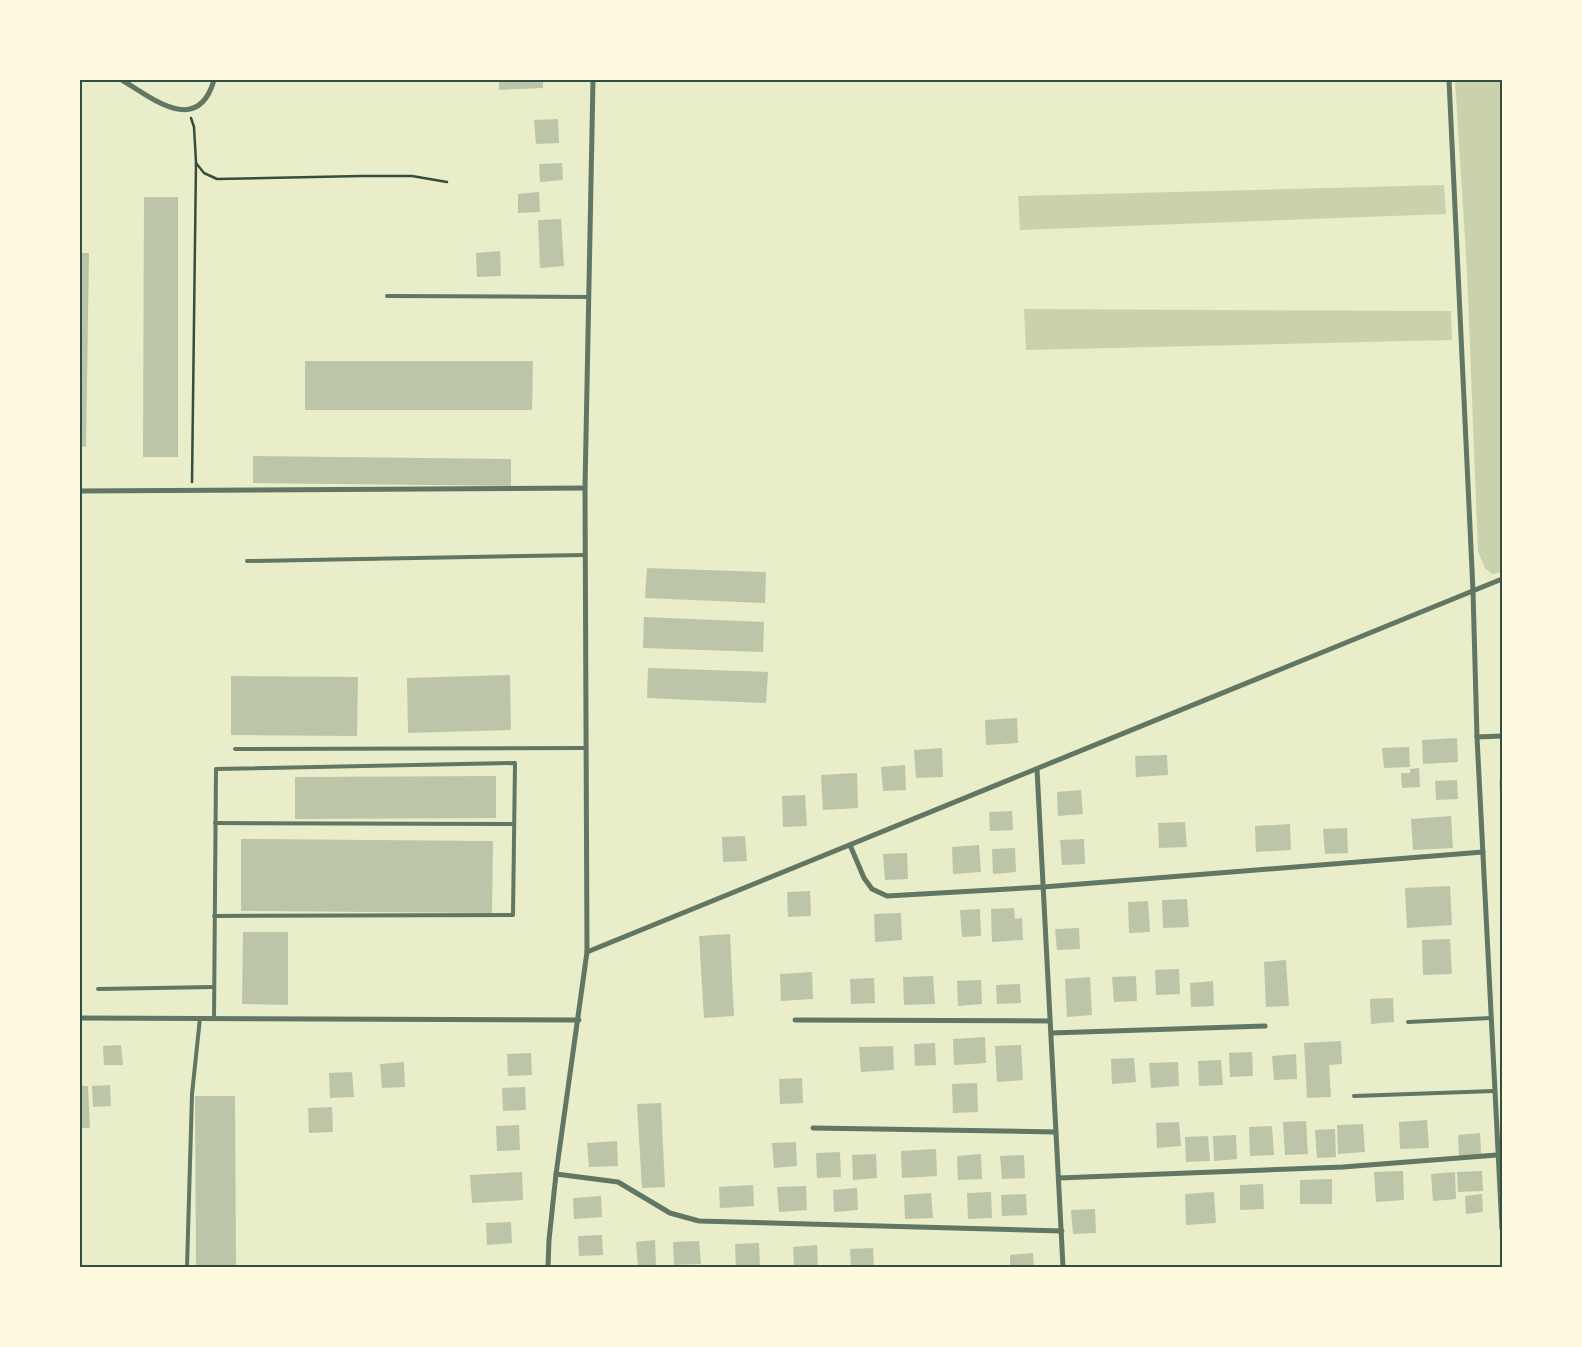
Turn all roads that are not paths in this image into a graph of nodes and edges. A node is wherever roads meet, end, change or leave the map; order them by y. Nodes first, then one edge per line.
1 (122, 80) edge
2 (214, 80) edge
3 (593, 80) edge
4 (1450, 80) edge
5 (387, 296) dead end
6 (589, 297) junction
7 (585, 488) junction
8 (80, 491) edge
9 (585, 555) junction
10 (247, 562) dead end
11 (1502, 579) edge
12 (1473, 591) junction
13 (1502, 736) edge
14 (1477, 738) junction
15 (586, 748) junction
16 (235, 749) dead end
17 (1037, 769) junction
18 (215, 822) junction
19 (514, 824) junction
20 (850, 845) junction
21 (1483, 852) junction
22 (1043, 887) junction
23 (214, 916) junction
24 (587, 952) junction
25 (214, 987) junction
26 (98, 989) dead end
27 (80, 1018) edge
28 (200, 1018) junction
29 (214, 1018) junction
30 (1491, 1018) junction
31 (579, 1020) junction
32 (795, 1020) dead end
33 (1050, 1021) junction
34 (1408, 1022) dead end
35 (1266, 1026) dead end
36 (1051, 1033) junction
37 (1494, 1091) junction
38 (1354, 1096) dead end
39 (813, 1128) dead end
40 (1056, 1132) junction
41 (1497, 1155) junction
42 (556, 1174) junction
43 (1059, 1178) junction
44 (1502, 1229) edge
45 (1062, 1231) junction
46 (187, 1267) edge
47 (548, 1267) edge
48 (1063, 1267) edge

1 - 2 street
3 - 6 street
4 - 12 street
5 - 6 lane
6 - 7 street
7 - 8 street
7 - 9 street
9 - 10 lane
9 - 15 street
11 - 12 street
12 - 14 street
12 - 17 street
13 - 14 street
14 - 21 street
15 - 16 lane
15 - 24 street
17 - 20 street
17 - 22 street
18 - 19 lane
18 - 19 lane
18 - 23 lane
19 - 23 lane
20 - 22 street
20 - 24 street
21 - 22 street
21 - 30 street
22 - 33 street
23 - 25 lane
24 - 31 street
25 - 26 lane
25 - 29 lane
27 - 28 street
28 - 29 street
28 - 46 lane
29 - 31 street
30 - 34 lane
30 - 37 street
31 - 42 street
32 - 33 street
33 - 36 street
35 - 36 street
36 - 40 street
37 - 38 lane
37 - 41 street
39 - 40 street
40 - 43 street
41 - 43 street
41 - 44 street
42 - 45 street
42 - 47 street
43 - 45 street
45 - 48 street

